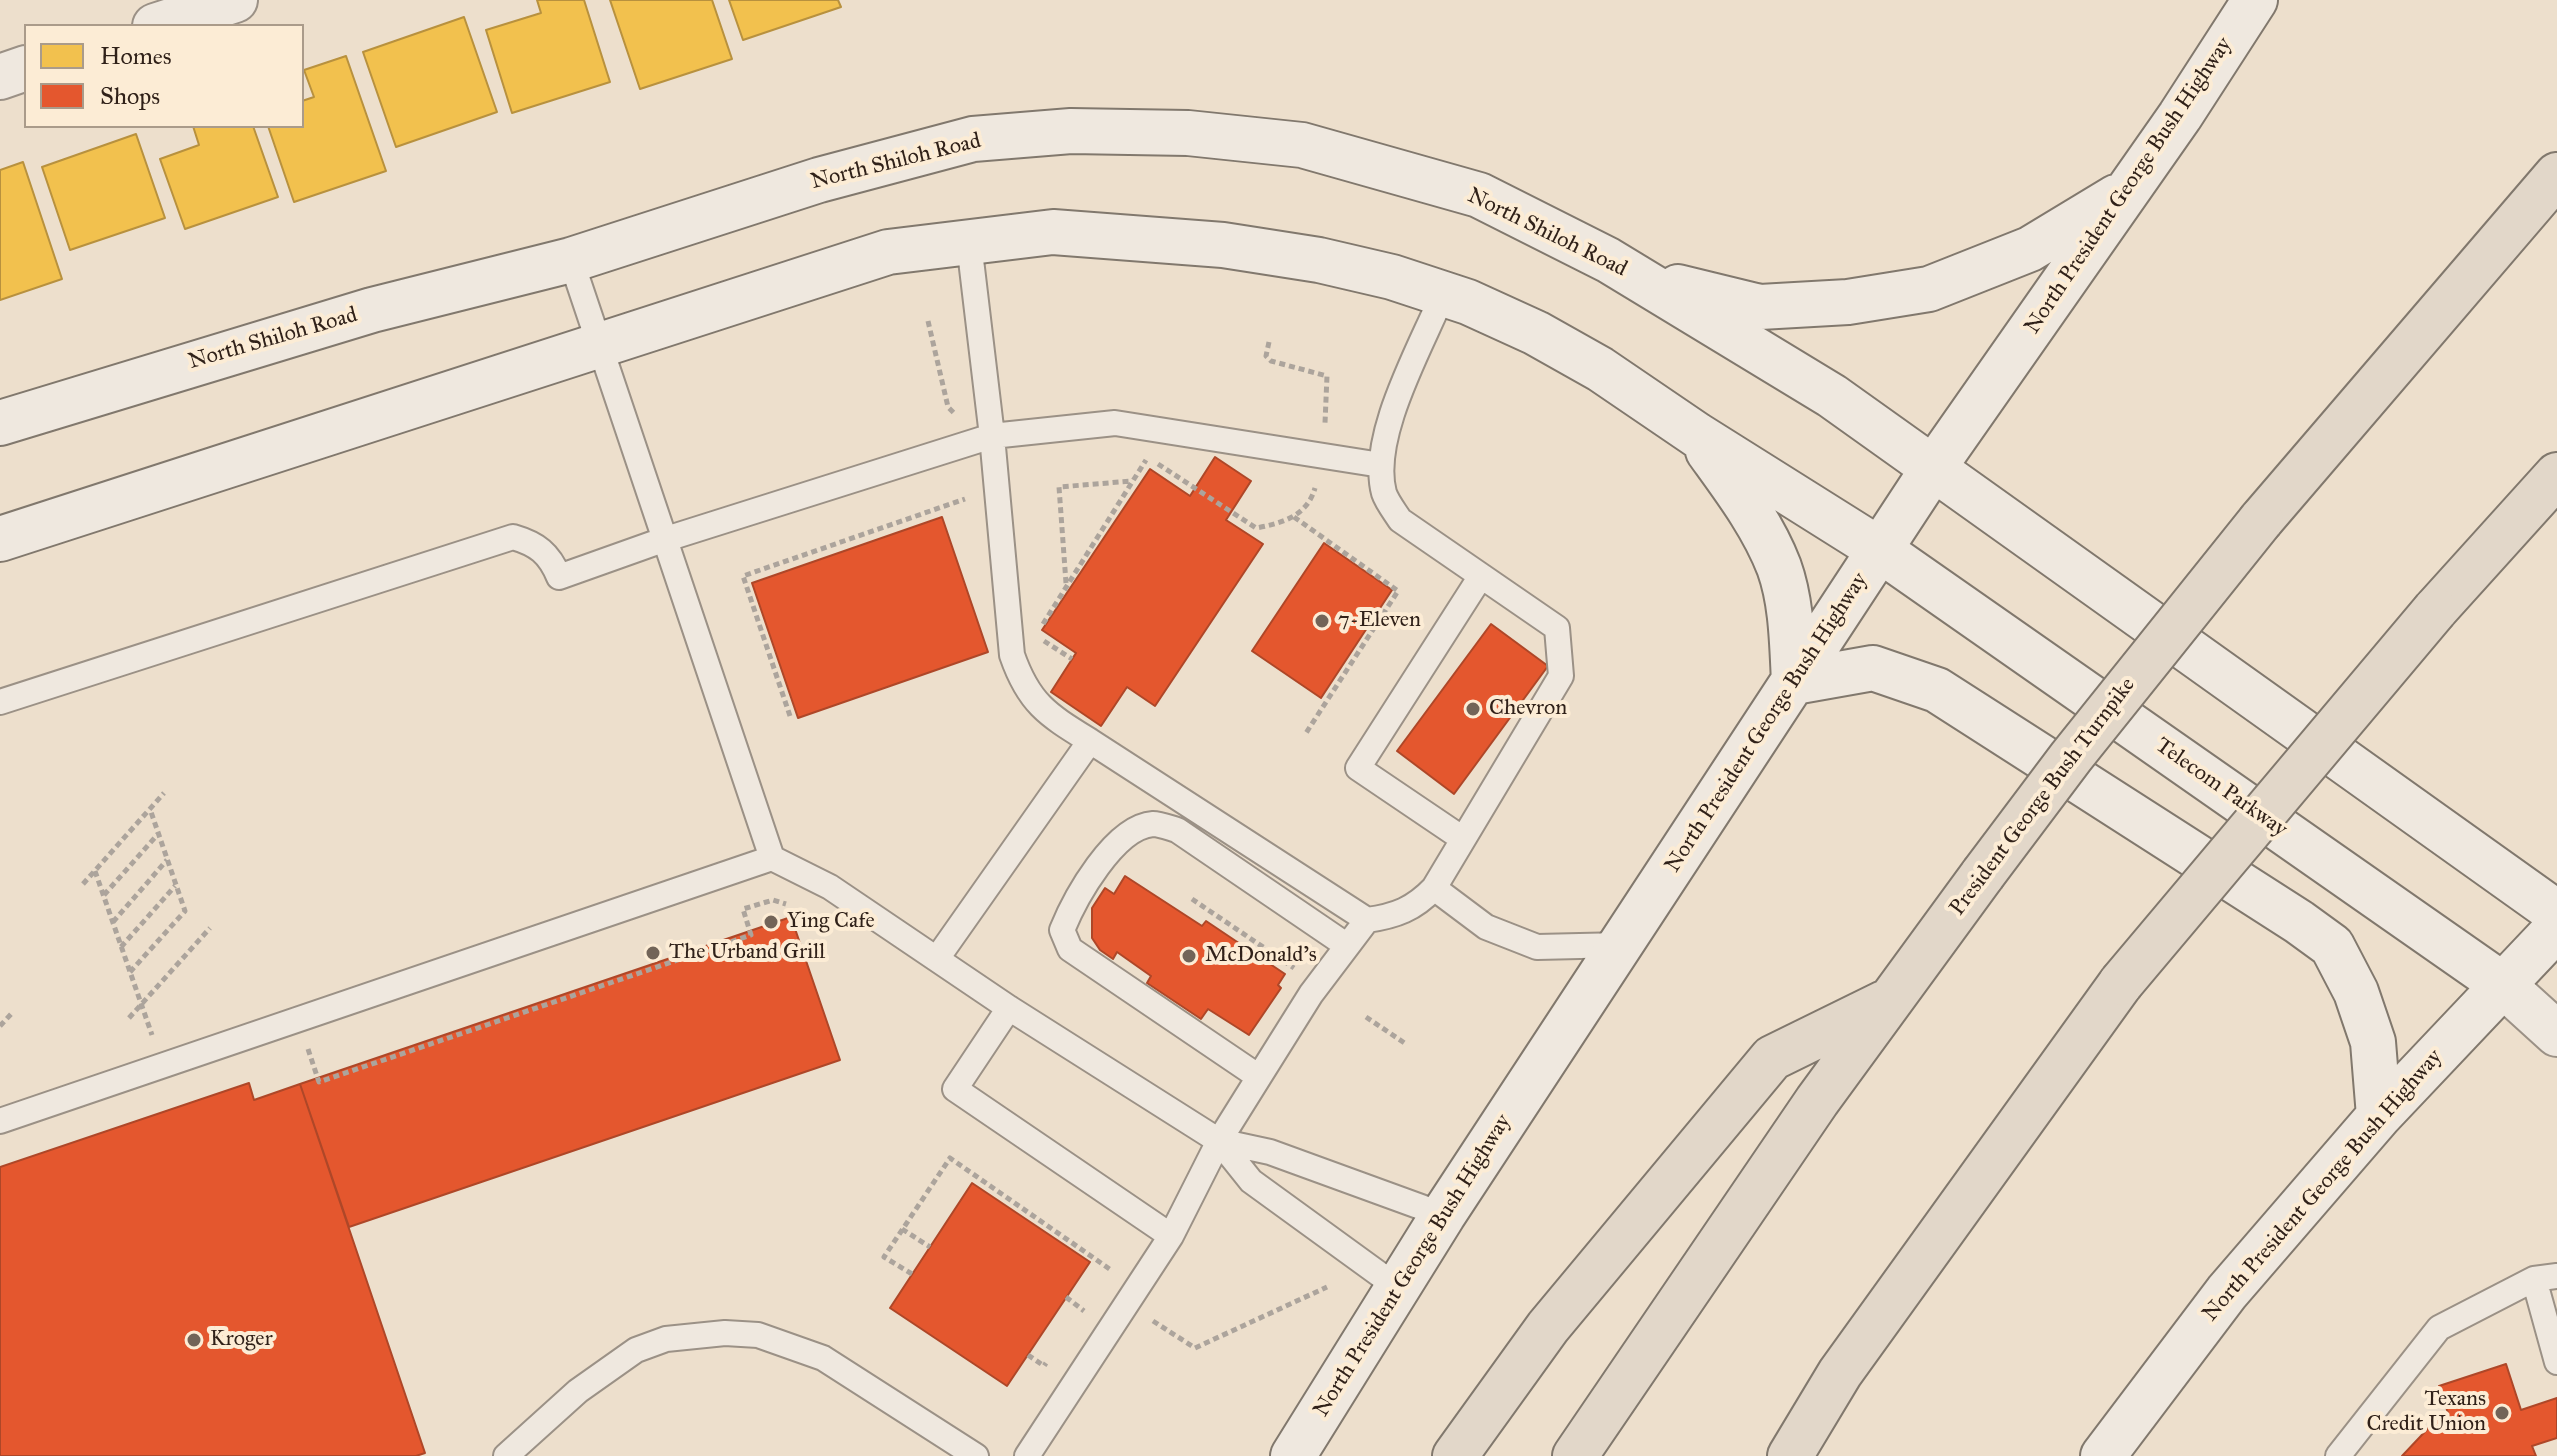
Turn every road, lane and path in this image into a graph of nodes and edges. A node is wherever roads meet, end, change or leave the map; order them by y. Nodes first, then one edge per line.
1 (235, 0) edge
2 (2255, 0) edge
3 (161, 24) edge
4 (24, 69) edge
5 (0, 77) edge
6 (2557, 175) edge
7 (2128, 190) junction
8 (969, 243) junction
9 (571, 260) junction
10 (1638, 278) junction
11 (1443, 294) junction
12 (928, 321) dead end
13 (1269, 342) dead end
14 (597, 346) junction
15 (955, 414) dead end
16 (0, 423) edge
17 (1325, 432) dead end
18 (1697, 435) junction
19 (992, 436) junction
20 (1381, 465) junction
21 (1932, 470) junction
22 (2557, 475) edge
23 (1133, 481) junction
24 (1316, 483) dead end
25 (968, 488) dead end
26 (1294, 517) junction
27 (0, 539) edge
28 (663, 540) junction
29 (1880, 550) junction
30 (1481, 576) junction
31 (1067, 586) junction
32 (1072, 659) dead end
33 (1794, 682) junction
34 (0, 702) edge
35 (790, 716) dead end
36 (1306, 733) dead end
37 (1090, 741) junction
38 (164, 793) dead end
39 (150, 809) junction
40 (158, 833) junction
41 (1463, 839) junction
42 (772, 858) junction
43 (167, 859) junction
44 (95, 871) junction
45 (83, 884) dead end
46 (176, 885) junction
47 (1434, 888) junction
48 (104, 895) junction
49 (1192, 899) dead end
50 (801, 909) dead end
51 (2557, 913) edge
52 (1367, 920) junction
53 (113, 922) junction
54 (210, 928) dead end
55 (2557, 928) edge
56 (1346, 945) junction
57 (1623, 945) junction
58 (121, 947) junction
59 (938, 957) junction
60 (130, 972) junction
61 (1299, 972) dead end
62 (2503, 985) junction
63 (1889, 1000) junction
64 (141, 1004) junction
65 (1009, 1008) junction
66 (13, 1012) dead end
67 (1366, 1017) dead end
68 (129, 1018) dead end
69 (0, 1026) edge
70 (2557, 1034) edge
71 (152, 1036) dead end
72 (1406, 1044) dead end
73 (293, 1054) dead end
74 (1259, 1077) junction
75 (2379, 1116) junction
76 (0, 1121) edge
77 (1219, 1141) junction
78 (1443, 1215) junction
79 (902, 1229) junction
80 (1171, 1236) junction
81 (930, 1247) dead end
82 (912, 1274) dead end
83 (2546, 1278) edge
84 (1110, 1281) dead end
85 (1327, 1287) dead end
86 (1397, 1287) junction
87 (1066, 1297) dead end
88 (1096, 1301) dead end
89 (1081, 1308) junction
90 (1147, 1317) dead end
91 (1073, 1320) dead end
92 (1051, 1354) dead end
93 (1028, 1355) dead end
94 (2557, 1362) edge
95 (506, 1456) edge
96 (976, 1456) edge
97 (1027, 1456) edge
98 (1293, 1456) edge
99 (1455, 1456) edge
100 (1575, 1456) edge
101 (1790, 1456) edge
102 (2103, 1456) edge
103 (2338, 1456) edge

1 - 3 main road
2 - 7 main road, North President George Bush Highway
4 - 5 main road
6 - 63 highway, President George Bush Turnpike, bridge
7 - 10 main road
7 - 21 main road, North President George Bush Highway
8 - 11 main road
8 - 14 main road
8 - 19 lane
9 - 10 main road, North Shiloh Road
9 - 14 lane
9 - 16 main road, North Shiloh Road
10 - 21 main road, North Shiloh Road
11 - 18 main road
11 - 20 lane
12 - 15 path
13 - 17 path
14 - 27 main road
14 - 28 lane
18 - 29 main road
18 - 33 main road
19 - 20 lane
19 - 28 lane
19 - 37 lane
20 - 30 lane
21 - 29 main road, North President George Bush Highway
21 - 51 main road
22 - 101 highway, bridge
23 - 26 path
23 - 31 path
23 - 31 path
24 - 26 path
25 - 35 path
26 - 36 path
28 - 34 lane
28 - 42 lane
29 - 33 main road, North President George Bush Highway
29 - 62 main road, Telecom Parkway
30 - 41 lane
30 - 41 lane
31 - 32 path
33 - 57 main road, North President George Bush Highway
33 - 75 main road
37 - 52 lane
37 - 59 lane
38 - 39 path
39 - 40 path
39 - 44 path
40 - 43 path
40 - 48 path
41 - 47 lane
42 - 59 lane
42 - 76 lane
43 - 46 path
43 - 53 path
44 - 45 path
44 - 48 path
46 - 58 path
46 - 60 path
47 - 52 lane
47 - 57 lane
48 - 53 path
49 - 61 path
50 - 73 path
52 - 56 lane
53 - 58 path
54 - 64 path
55 - 62 main road, North President George Bush Highway
56 - 74 lane
56 - 74 lane
57 - 78 main road, North President George Bush Highway
58 - 60 path
59 - 65 lane
60 - 64 path
62 - 70 main road, Telecom Parkway
62 - 75 main road, North President George Bush Highway
63 - 99 highway
63 - 100 highway, President George Bush Turnpike
64 - 68 path
64 - 71 path
65 - 77 lane
65 - 80 lane
66 - 69 path
67 - 72 path
74 - 77 lane
75 - 102 main road, North President George Bush Highway
77 - 78 lane
77 - 80 lane
77 - 86 lane
78 - 86 main road, North President George Bush Highway
79 - 81 path
79 - 82 path
79 - 84 path
80 - 97 lane
83 - 94 lane
83 - 103 lane
85 - 90 path
86 - 98 main road, North President George Bush Highway
87 - 89 path
88 - 89 path
89 - 91 path
92 - 93 path
95 - 96 lane

